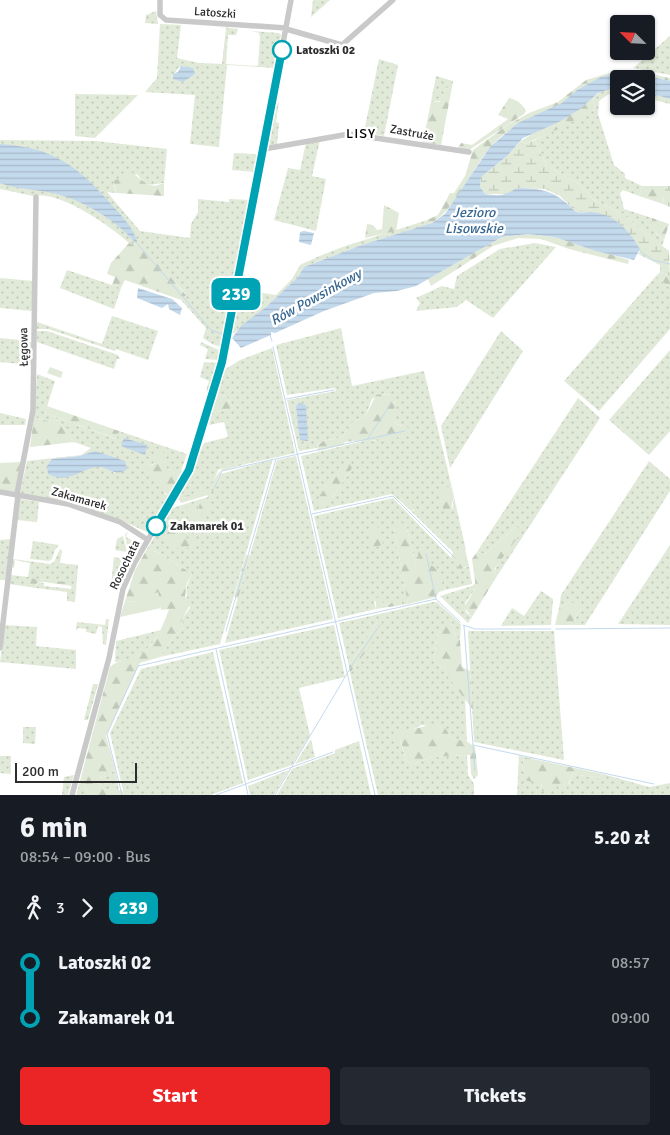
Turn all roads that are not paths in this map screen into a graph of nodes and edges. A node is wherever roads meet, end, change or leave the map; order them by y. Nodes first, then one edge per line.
1 (160, 0) edge
2 (291, 0) edge
3 (393, 0) edge
4 (286, 28) junction
5 (264, 149) junction
6 (469, 152) dead end
7 (36, 197) dead end
8 (0, 492) edge
9 (18, 494) junction
10 (148, 540) junction
11 (0, 648) edge
12 (72, 795) edge

1 - 4 street, Latoszki
2 - 4 street, Rosochata
3 - 4 street, Latoszki
4 - 5 street, Rosochata
5 - 6 street, Zastruże
5 - 10 street, Rosochata
7 - 9 street, Łęgowa
8 - 9 street, Zakamarek
9 - 10 street, Zakamarek
9 - 11 street, Łęgowa
10 - 12 street, Rosochata

